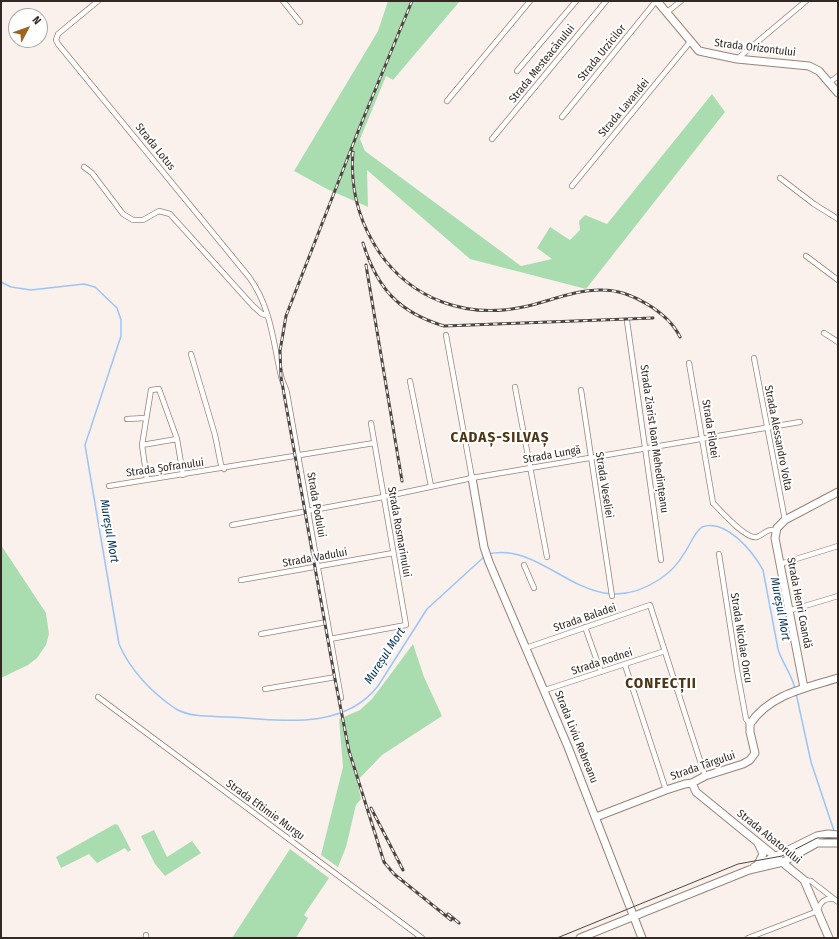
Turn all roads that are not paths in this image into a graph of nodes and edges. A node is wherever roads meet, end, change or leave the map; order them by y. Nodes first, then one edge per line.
1 (98, 1) edge
2 (283, 1) edge
3 (530, 1) edge
4 (576, 1) edge
5 (606, 1) edge
6 (656, 1) edge
7 (681, 1) edge
8 (806, 1) edge
9 (666, 13) junction
10 (300, 22) dead end
11 (690, 42) junction
12 (736, 59) junction
13 (517, 71) dead end
14 (838, 76) edge
15 (829, 83) junction
16 (838, 93) edge
17 (447, 101) dead end
18 (562, 117) dead end
19 (492, 139) dead end
20 (84, 167) dead end
21 (780, 178) dead end
22 (572, 186) dead end
23 (838, 219) edge
24 (806, 256) dead end
25 (838, 280) edge
26 (268, 316) junction
27 (627, 321) dead end
28 (824, 333) dead end
29 (446, 335) dead end
30 (838, 342) edge
31 (191, 354) dead end
32 (754, 358) dead end
33 (689, 363) dead end
34 (410, 381) dead end
35 (515, 387) dead end
36 (581, 390) dead end
37 (146, 418) junction
38 (127, 419) dead end
39 (800, 422) dead end
40 (371, 424) dead end
41 (767, 428) junction
42 (177, 439) junction
43 (702, 439) junction
44 (374, 443) junction
45 (142, 445) junction
46 (646, 449) junction
47 (298, 455) junction
48 (590, 458) junction
49 (224, 469) junction
50 (530, 469) junction
51 (183, 475) junction
52 (472, 478) junction
53 (147, 480) junction
54 (109, 486) dead end
55 (431, 486) junction
56 (838, 492) edge
57 (383, 497) junction
58 (308, 510) junction
59 (780, 524) junction
60 (232, 525) dead end
61 (838, 546) edge
62 (393, 553) junction
63 (719, 554) dead end
64 (546, 557) dead end
65 (661, 560) dead end
66 (780, 564) junction
67 (524, 565) dead end
68 (318, 566) junction
69 (241, 580) dead end
70 (534, 588) dead end
71 (612, 596) dead end
72 (838, 596) edge
73 (788, 611) junction
74 (327, 622) junction
75 (584, 627) junction
76 (262, 634) dead end
77 (330, 639) junction
78 (526, 648) junction
79 (665, 651) junction
80 (625, 665) junction
81 (601, 672) junction
82 (336, 677) junction
83 (838, 678) edge
84 (804, 688) junction
85 (265, 689) dead end
86 (545, 690) junction
87 (98, 697) dead end
88 (341, 698) dead end
89 (750, 724) junction
90 (705, 776) junction
91 (692, 783) junction
92 (666, 790) junction
93 (596, 817) junction
94 (838, 835) edge
95 (754, 838) junction
96 (838, 843) edge
97 (777, 856) junction
98 (783, 862) junction
99 (758, 864) junction
100 (749, 870) junction
101 (804, 880) junction
102 (836, 900) edge
103 (818, 910) junction
104 (634, 916) junction
105 (765, 931) junction
106 (422, 938) edge
107 (580, 938) edge
108 (642, 938) edge
109 (748, 938) edge
110 (767, 938) edge
111 (829, 938) edge

1 - 26 street, Strada Lotus
2 - 10 street
3 - 17 street
4 - 13 street
5 - 19 street, Strada Mesteacănului
6 - 9 street, Strada Orizontului
6 - 18 street, Strada Urzicilor
7 - 9 street
8 - 12 street
9 - 11 street, Strada Orizontului
11 - 12 street, Strada Orizontului
11 - 22 street, Strada Lavandei
12 - 15 street, Strada Orizontului
14 - 15 street
15 - 16 street, Strada Orizontului
20 - 26 street
21 - 23 street
24 - 25 street
26 - 47 street, Strada Podului
27 - 46 street, Strada Ziarist Ioan Mehedințeanu
28 - 30 street
29 - 52 street
31 - 49 street
32 - 41 street, Strada Alessandro Volta
33 - 43 street, Strada Filotei
34 - 55 street
35 - 50 street
36 - 48 street, Strada Veseliei
37 - 38 street
37 - 42 street
37 - 45 street
39 - 41 street, Strada Lungă
40 - 44 street, Strada Rosmarinului
41 - 43 street, Strada Lungă
41 - 59 street, Strada Alessandro Volta
42 - 45 street
42 - 51 street
43 - 46 street, Strada Lungă
43 - 59 street, Strada Filotei
44 - 47 street
44 - 57 street, Strada Rosmarinului
45 - 53 street
46 - 48 street, Strada Lungă
46 - 65 street, Strada Ziarist Ioan Mehedințeanu
47 - 49 street
47 - 58 street, Strada Podului
48 - 50 street, Strada Lungă
48 - 71 street, Strada Veseliei
49 - 51 street, Strada Șofranului
50 - 52 street, Strada Lungă
50 - 64 street
51 - 53 street, Strada Șofranului
52 - 55 street, Strada Lungă
52 - 78 street, Strada Liviu Rebreanu
53 - 54 street, Strada Șofranului
55 - 57 street, Strada Lungă
56 - 59 street
57 - 58 street, Strada Lungă
57 - 62 street, Strada Rosmarinului
58 - 60 street, Strada Lungă
58 - 68 street, Strada Podului
59 - 66 street, Strada Henri Coandă
61 - 66 street
62 - 68 street, Strada Vadului
62 - 77 street, Strada Rosmarinului
63 - 89 street, Strada Nicolae Oncu
66 - 73 street, Strada Henri Coandă
67 - 70 street
68 - 69 street, Strada Vadului
68 - 74 street, Strada Podului
72 - 73 street
73 - 84 street, Strada Henri Coandă
74 - 76 street
74 - 77 street, Strada Podului
75 - 78 street, Strada Baladei
75 - 79 street, Strada Baladei
75 - 81 street
77 - 82 street, Strada Podului
78 - 86 street, Strada Liviu Rebreanu
79 - 80 street, Strada Rodnei
79 - 90 street
80 - 81 street, Strada Rodnei
80 - 92 street
81 - 86 street, Strada Rodnei
82 - 85 street
82 - 88 street, Strada Podului
83 - 84 street
84 - 89 street
86 - 93 street, Strada Liviu Rebreanu
87 - 106 street, Strada Eftimie Murgu
89 - 90 street, Strada Târgului
90 - 91 street, Strada Târgului
91 - 92 street, Strada Târgului
91 - 95 street, Strada Abatorului
92 - 93 street, Strada Târgului
93 - 104 street, Strada Liviu Rebreanu
94 - 97 street
95 - 97 street, Strada Abatorului
95 - 99 street
96 - 98 street
97 - 98 street, Strada Abatorului
97 - 99 street
98 - 100 street
98 - 101 street, Strada Abatorului
99 - 100 street
100 - 104 street
101 - 102 street, Strada Abatorului
101 - 103 street
102 - 103 street
103 - 105 street
103 - 111 street
104 - 107 street
104 - 108 street, Strada Liviu Rebreanu
105 - 109 street
105 - 110 street

